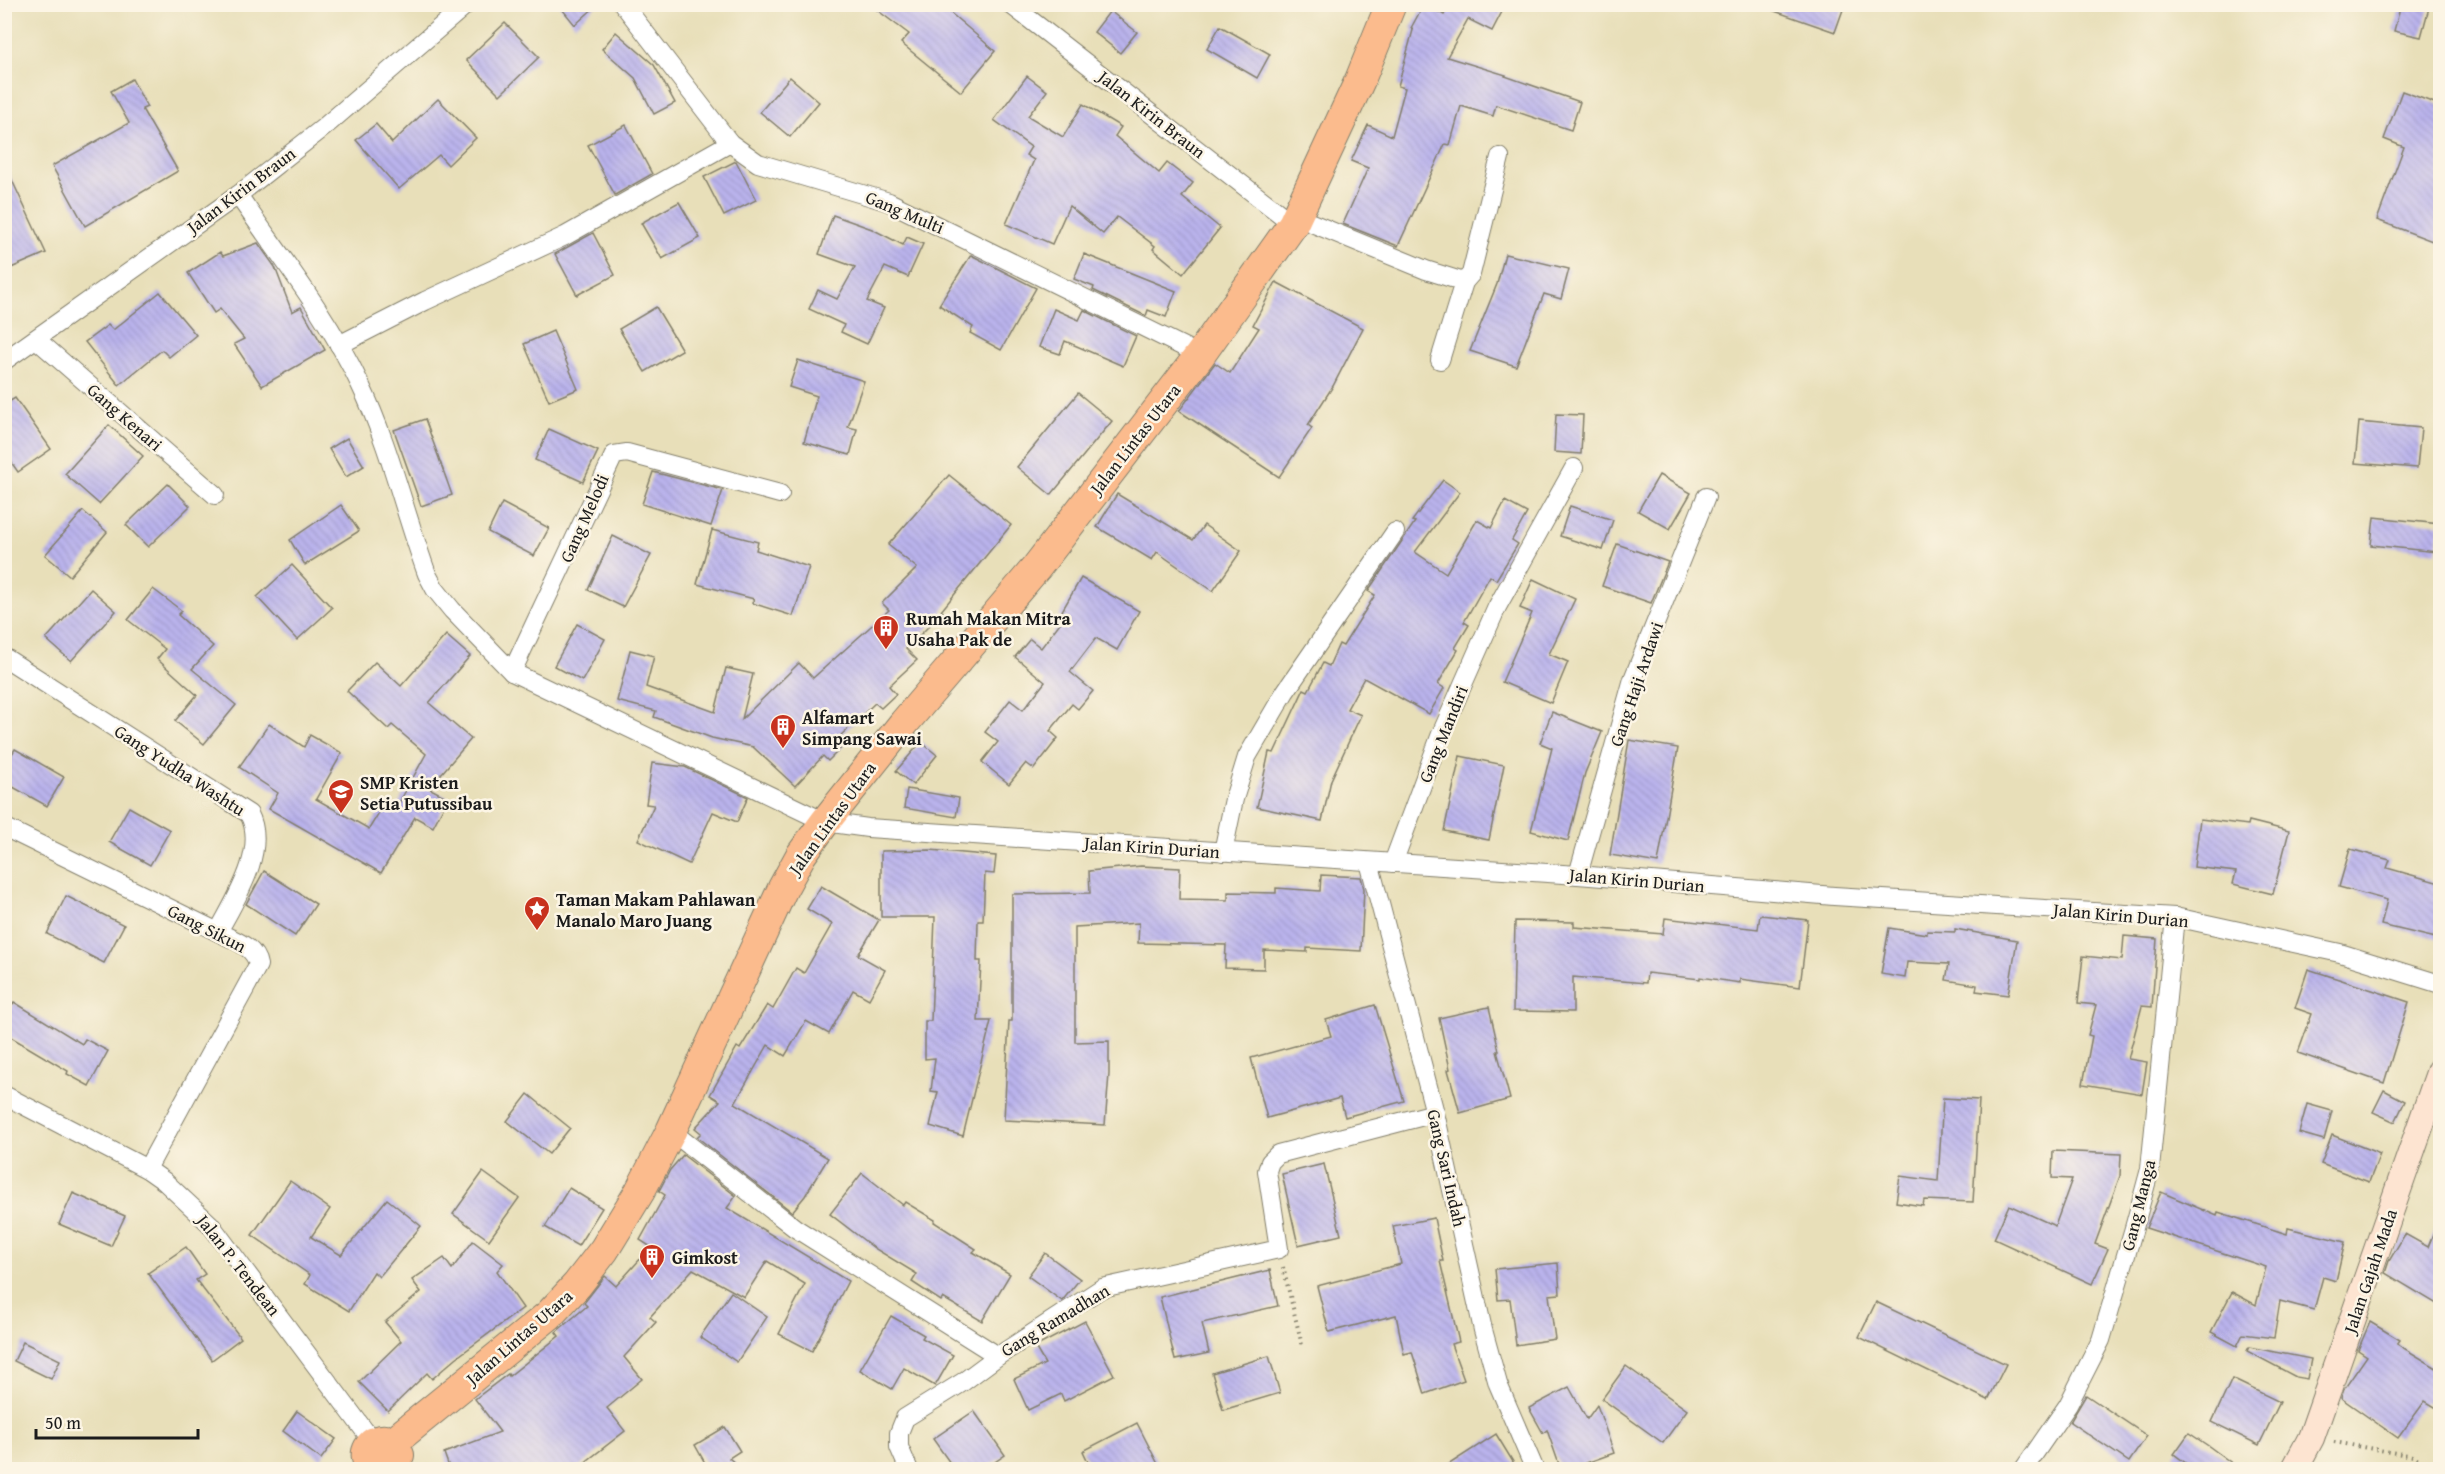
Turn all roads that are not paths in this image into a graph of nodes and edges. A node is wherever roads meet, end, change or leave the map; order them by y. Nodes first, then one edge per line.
1 (468, 4) edge
2 (623, 4) edge
3 (1010, 4) edge
4 (1390, 4) edge
5 (730, 143) junction
6 (1500, 158) dead end
7 (238, 195) junction
8 (1295, 220) junction
9 (1464, 282) junction
10 (36, 339) junction
11 (339, 345) junction
12 (1200, 355) junction
13 (1440, 360) dead end
14 (4, 362) edge
15 (1574, 468) dead end
16 (780, 494) dead end
17 (214, 495) dead end
18 (1706, 497) dead end
19 (1395, 531) dead end
20 (4, 657) edge
21 (509, 670) junction
22 (825, 822) junction
23 (4, 827) edge
24 (1223, 852) junction
25 (1369, 862) junction
26 (1394, 863) junction
27 (1578, 875) junction
28 (2175, 917) junction
29 (218, 932) junction
30 (2440, 984) edge
31 (2440, 1070) edge
32 (4, 1095) edge
33 (1435, 1113) junction
34 (671, 1131) junction
35 (147, 1169) junction
36 (998, 1356) junction
37 (382, 1462) edge
38 (909, 1470) edge
39 (1535, 1470) edge
40 (2023, 1470) edge
41 (2294, 1470) edge

1 - 7 street, Jalan Kirin Braun
2 - 5 street, Gang Multi
3 - 8 street, Jalan Kirin Braun
4 - 8 highway, Jalan Lintas Utara
5 - 11 street
5 - 12 street, Gang Multi
6 - 9 street
7 - 10 street, Jalan Kirin Braun
7 - 11 street
8 - 9 street, Jalan Kirin Braun
8 - 12 highway, Jalan Lintas Utara
9 - 13 street
10 - 14 street, Jalan Kirin Braun
10 - 17 street, Gang Kenari
11 - 21 street
12 - 22 highway, Jalan Lintas Utara
15 - 26 street, Gang Mandiri
16 - 21 street, Gang Melodi
18 - 27 street, Gang Haji Ardawi
19 - 24 street
20 - 29 street, Gang Yudha Washtu
21 - 22 street
22 - 24 street, Jalan Kirin Durian
22 - 34 highway, Jalan Lintas Utara
23 - 29 street, Gang Sikun
24 - 25 street, Jalan Kirin Durian
25 - 26 street, Jalan Kirin Durian
25 - 33 street, Gang Sari Indah
26 - 27 street, Jalan Kirin Durian
27 - 28 street, Jalan Kirin Durian
28 - 30 street, Jalan Kirin Durian
28 - 40 street, Gang Manga
29 - 35 street, Gang Sikun
31 - 41 main road, Jalan Gajah Mada
32 - 35 street, Jalan P. Tendean
33 - 36 street, Gang Ramadhan
33 - 39 street, Gang Sari Indah
34 - 36 street, Gang Ramadhan
34 - 37 highway, Jalan Lintas Utara
35 - 37 street, Jalan P. Tendean
36 - 38 street

